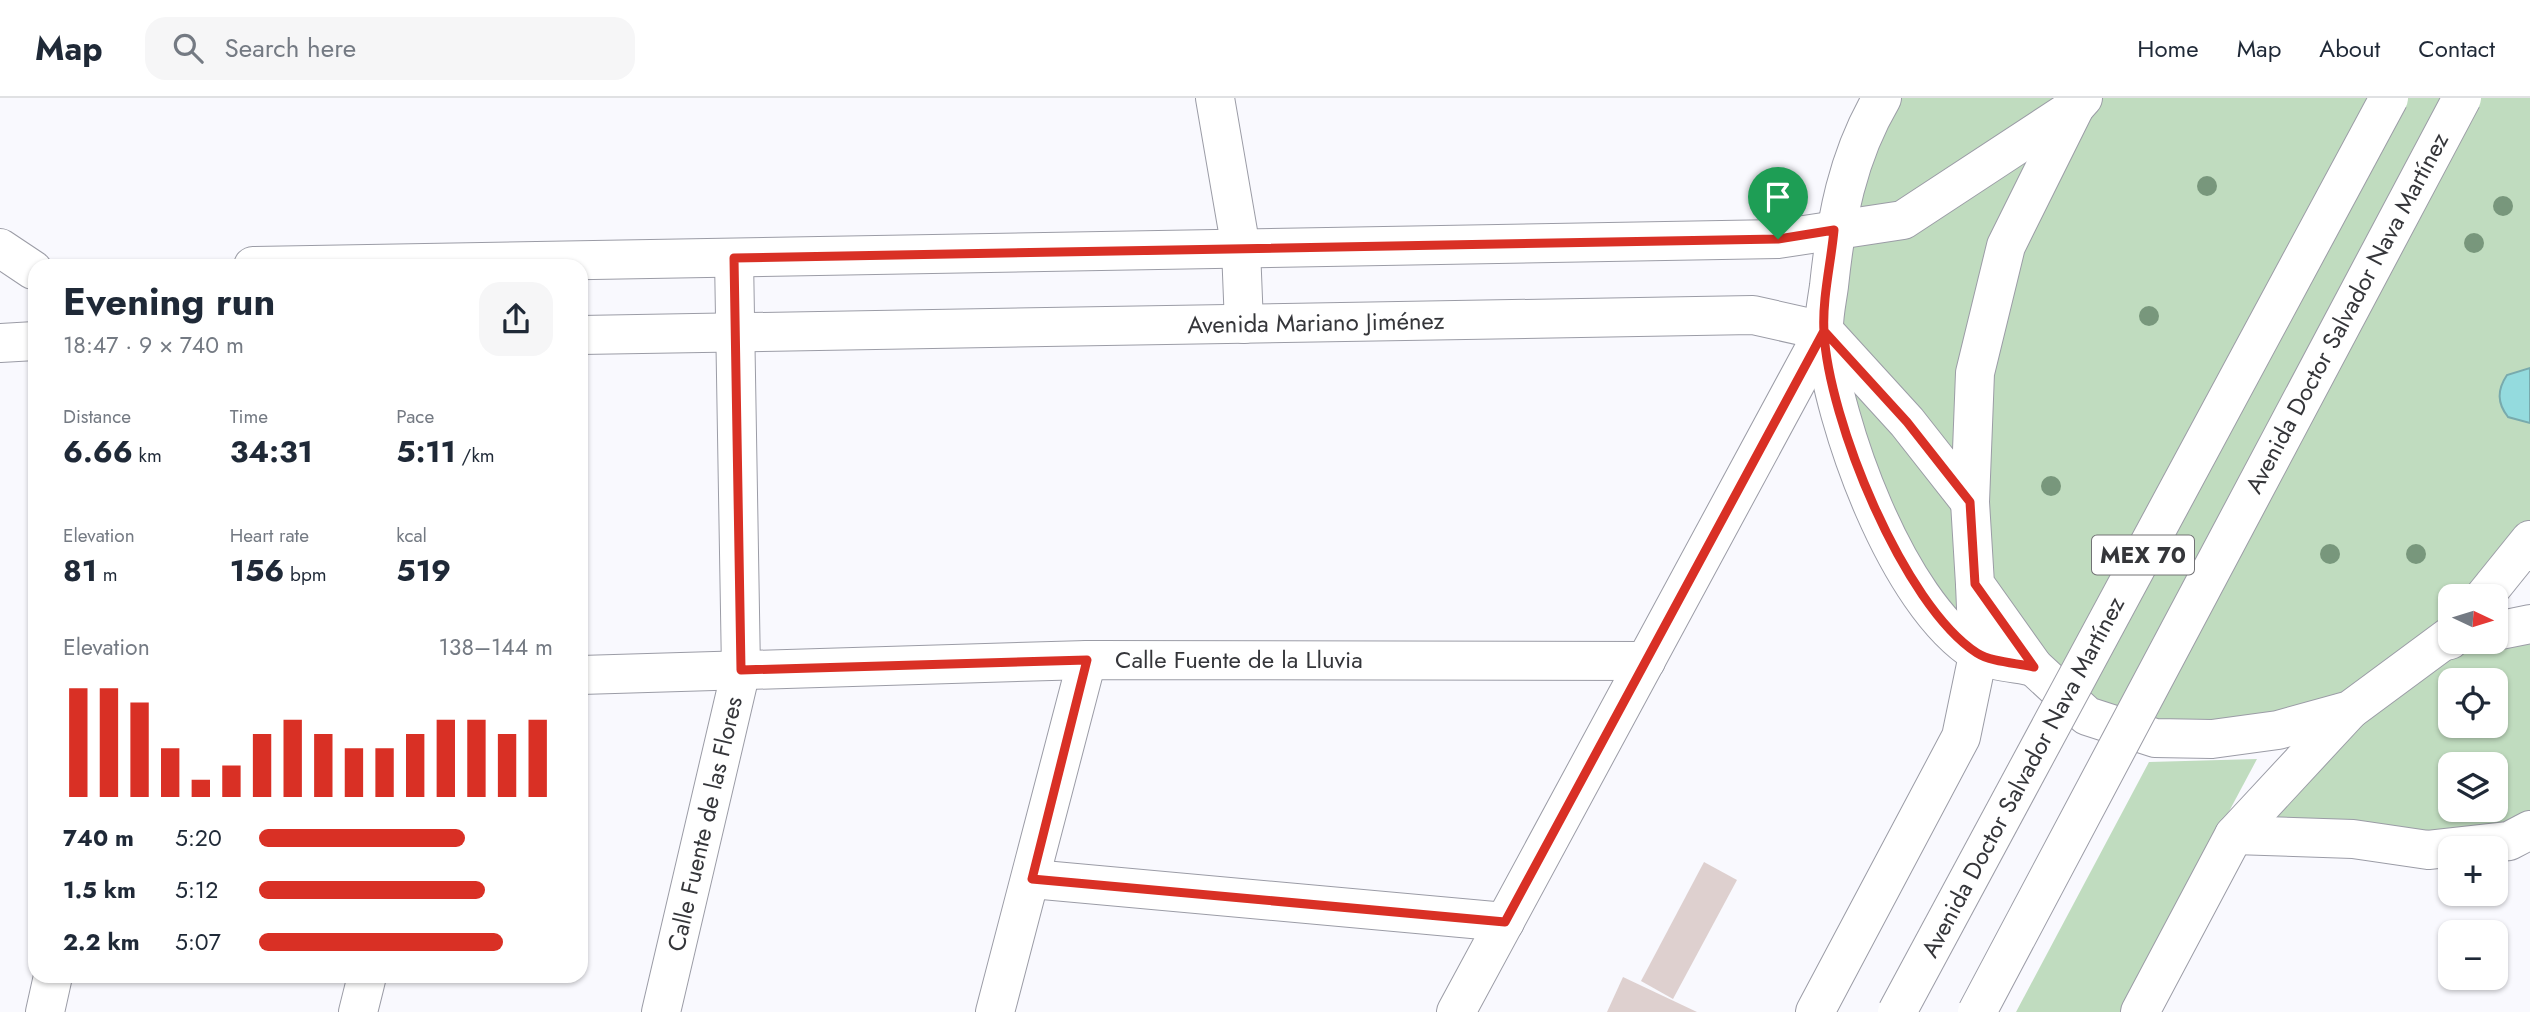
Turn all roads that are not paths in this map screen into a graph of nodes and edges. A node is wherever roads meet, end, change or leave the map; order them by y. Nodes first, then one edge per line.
1 (1215, 98) edge
2 (1882, 98) edge
3 (2389, 98) edge
4 (2462, 98) edge
5 (2079, 102) edge
6 (1834, 230) junction
7 (0, 248) edge
8 (1241, 249) junction
9 (734, 258) junction
10 (588, 260) edge
11 (23, 271) edge
12 (1244, 324) junction
13 (1824, 331) junction
14 (735, 333) junction
15 (588, 335) edge
16 (28, 341) edge
17 (0, 343) edge
18 (1970, 502) junction
19 (2530, 540) edge
20 (1975, 584) junction
21 (2494, 584) edge
22 (2530, 624) edge
23 (2508, 629) edge
24 (2438, 646) edge
25 (1978, 654) junction
26 (1087, 660) junction
27 (1646, 661) junction
28 (2034, 667) junction
29 (741, 670) junction
30 (588, 675) edge
31 (2350, 710) junction
32 (2234, 835) junction
33 (2523, 841) edge
34 (1032, 879) junction
35 (1505, 922) junction
36 (51, 983) edge
37 (365, 983) edge
38 (45, 1012) edge
39 (358, 1012) edge
40 (661, 1012) edge
41 (995, 1012) edge
42 (1456, 1012) edge
43 (1815, 1012) edge
44 (1897, 1012) edge
45 (1977, 1012) edge
46 (2140, 1012) edge

1 - 8 main road
2 - 6 main road
3 - 44 main road, Avenida Doctor Salvador Nava Martínez / MEX 70, bridge
4 - 45 main road, Avenida Doctor Salvador Nava Martínez / MEX 70, bridge
5 - 6 main road
5 - 18 main road
6 - 8 main road
6 - 13 main road
7 - 11 main road
8 - 9 main road
8 - 12 main road
9 - 10 main road
9 - 14 main road, Calle Fuente de las Flores
12 - 13 main road, Avenida Mariano Jiménez
12 - 14 main road, Avenida Mariano Jiménez
13 - 18 main road
13 - 25 main road
13 - 27 main road
14 - 15 main road, Avenida Mariano Jiménez
14 - 29 main road, Calle Fuente de las Flores
16 - 17 main road
18 - 20 main road
19 - 21 main road
20 - 25 main road
20 - 28 main road
22 - 23 main road
24 - 31 main road
25 - 28 main road
25 - 43 main road
26 - 27 main road, Calle Fuente de la Lluvia
26 - 29 main road, Calle Fuente de la Lluvia
26 - 34 main road
27 - 35 main road
28 - 31 main road
29 - 30 main road, Calle Fuente de la Lluvia
29 - 40 main road, Calle Fuente de las Flores
31 - 32 main road
32 - 33 main road
32 - 46 main road
34 - 35 main road
34 - 41 main road
35 - 42 main road
36 - 38 main road
37 - 39 main road

